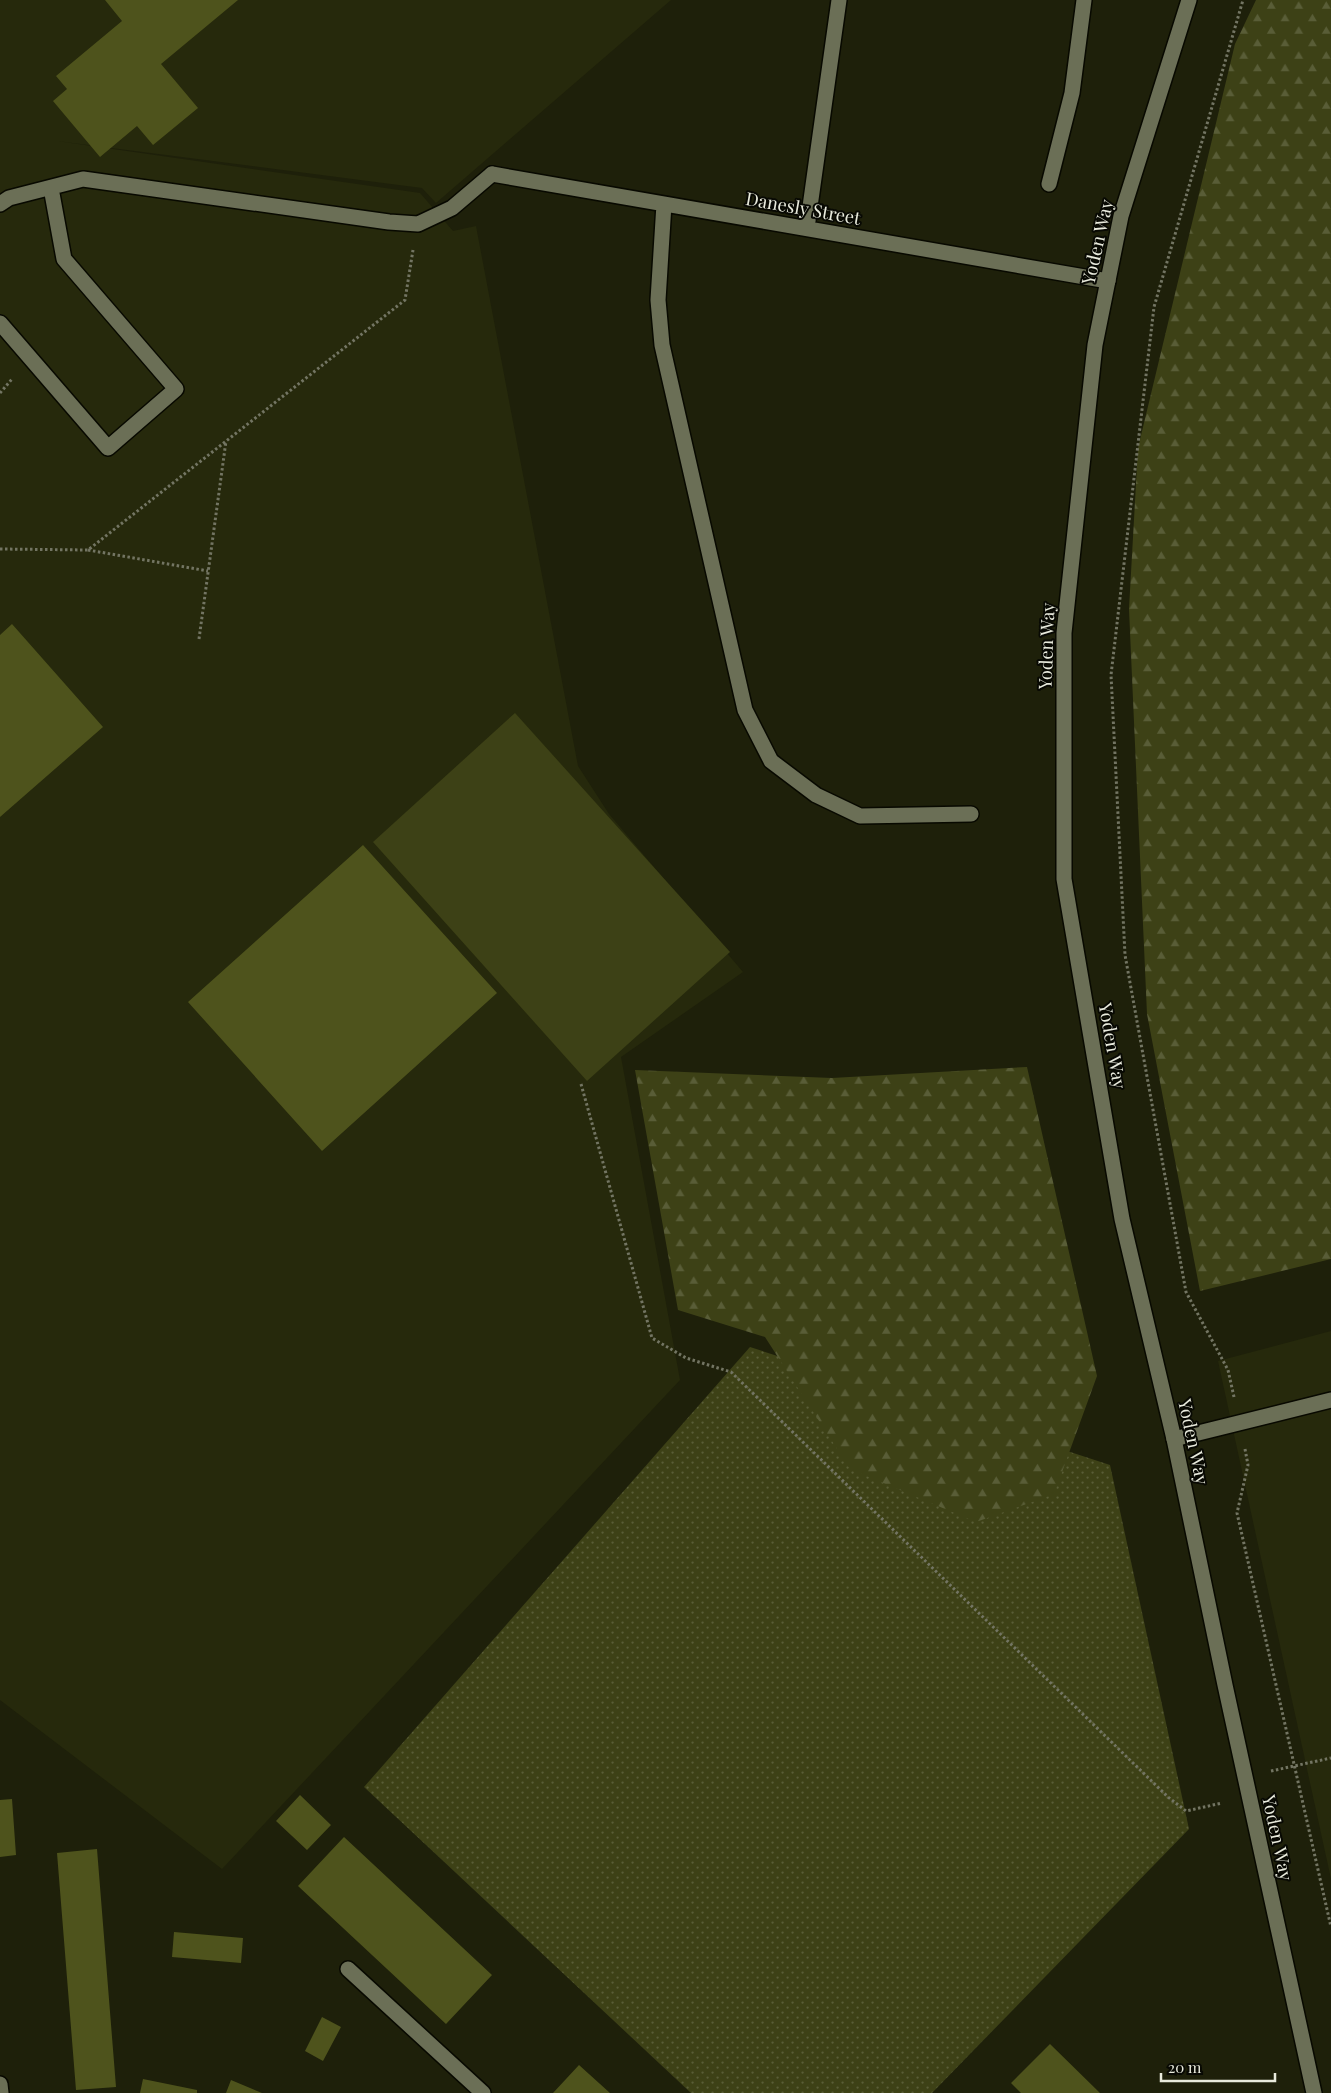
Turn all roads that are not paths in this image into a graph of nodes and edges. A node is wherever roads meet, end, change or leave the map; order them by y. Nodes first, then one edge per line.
1 (839, 0) edge
2 (1084, 0) edge
3 (1189, 0) edge
4 (1049, 184) dead end
5 (51, 188) junction
6 (0, 204) edge
7 (664, 204) junction
8 (807, 228) junction
9 (1108, 281) junction
10 (0, 323) edge
11 (971, 814) dead end
12 (1331, 1400) edge
13 (1174, 1439) junction
14 (348, 1969) dead end
15 (0, 2084) edge
16 (1, 2093) edge
17 (483, 2093) edge
18 (1314, 2093) edge

1 - 8 main road
2 - 4 main road
3 - 9 main road, Yoden Way
5 - 6 main road
5 - 7 main road, Danesly Street
5 - 10 main road
7 - 8 main road, Danesly Street
7 - 11 main road
8 - 9 main road, Danesly Street
9 - 13 main road, Yoden Way
12 - 13 main road
13 - 18 main road, Yoden Way
14 - 17 main road
15 - 16 main road

